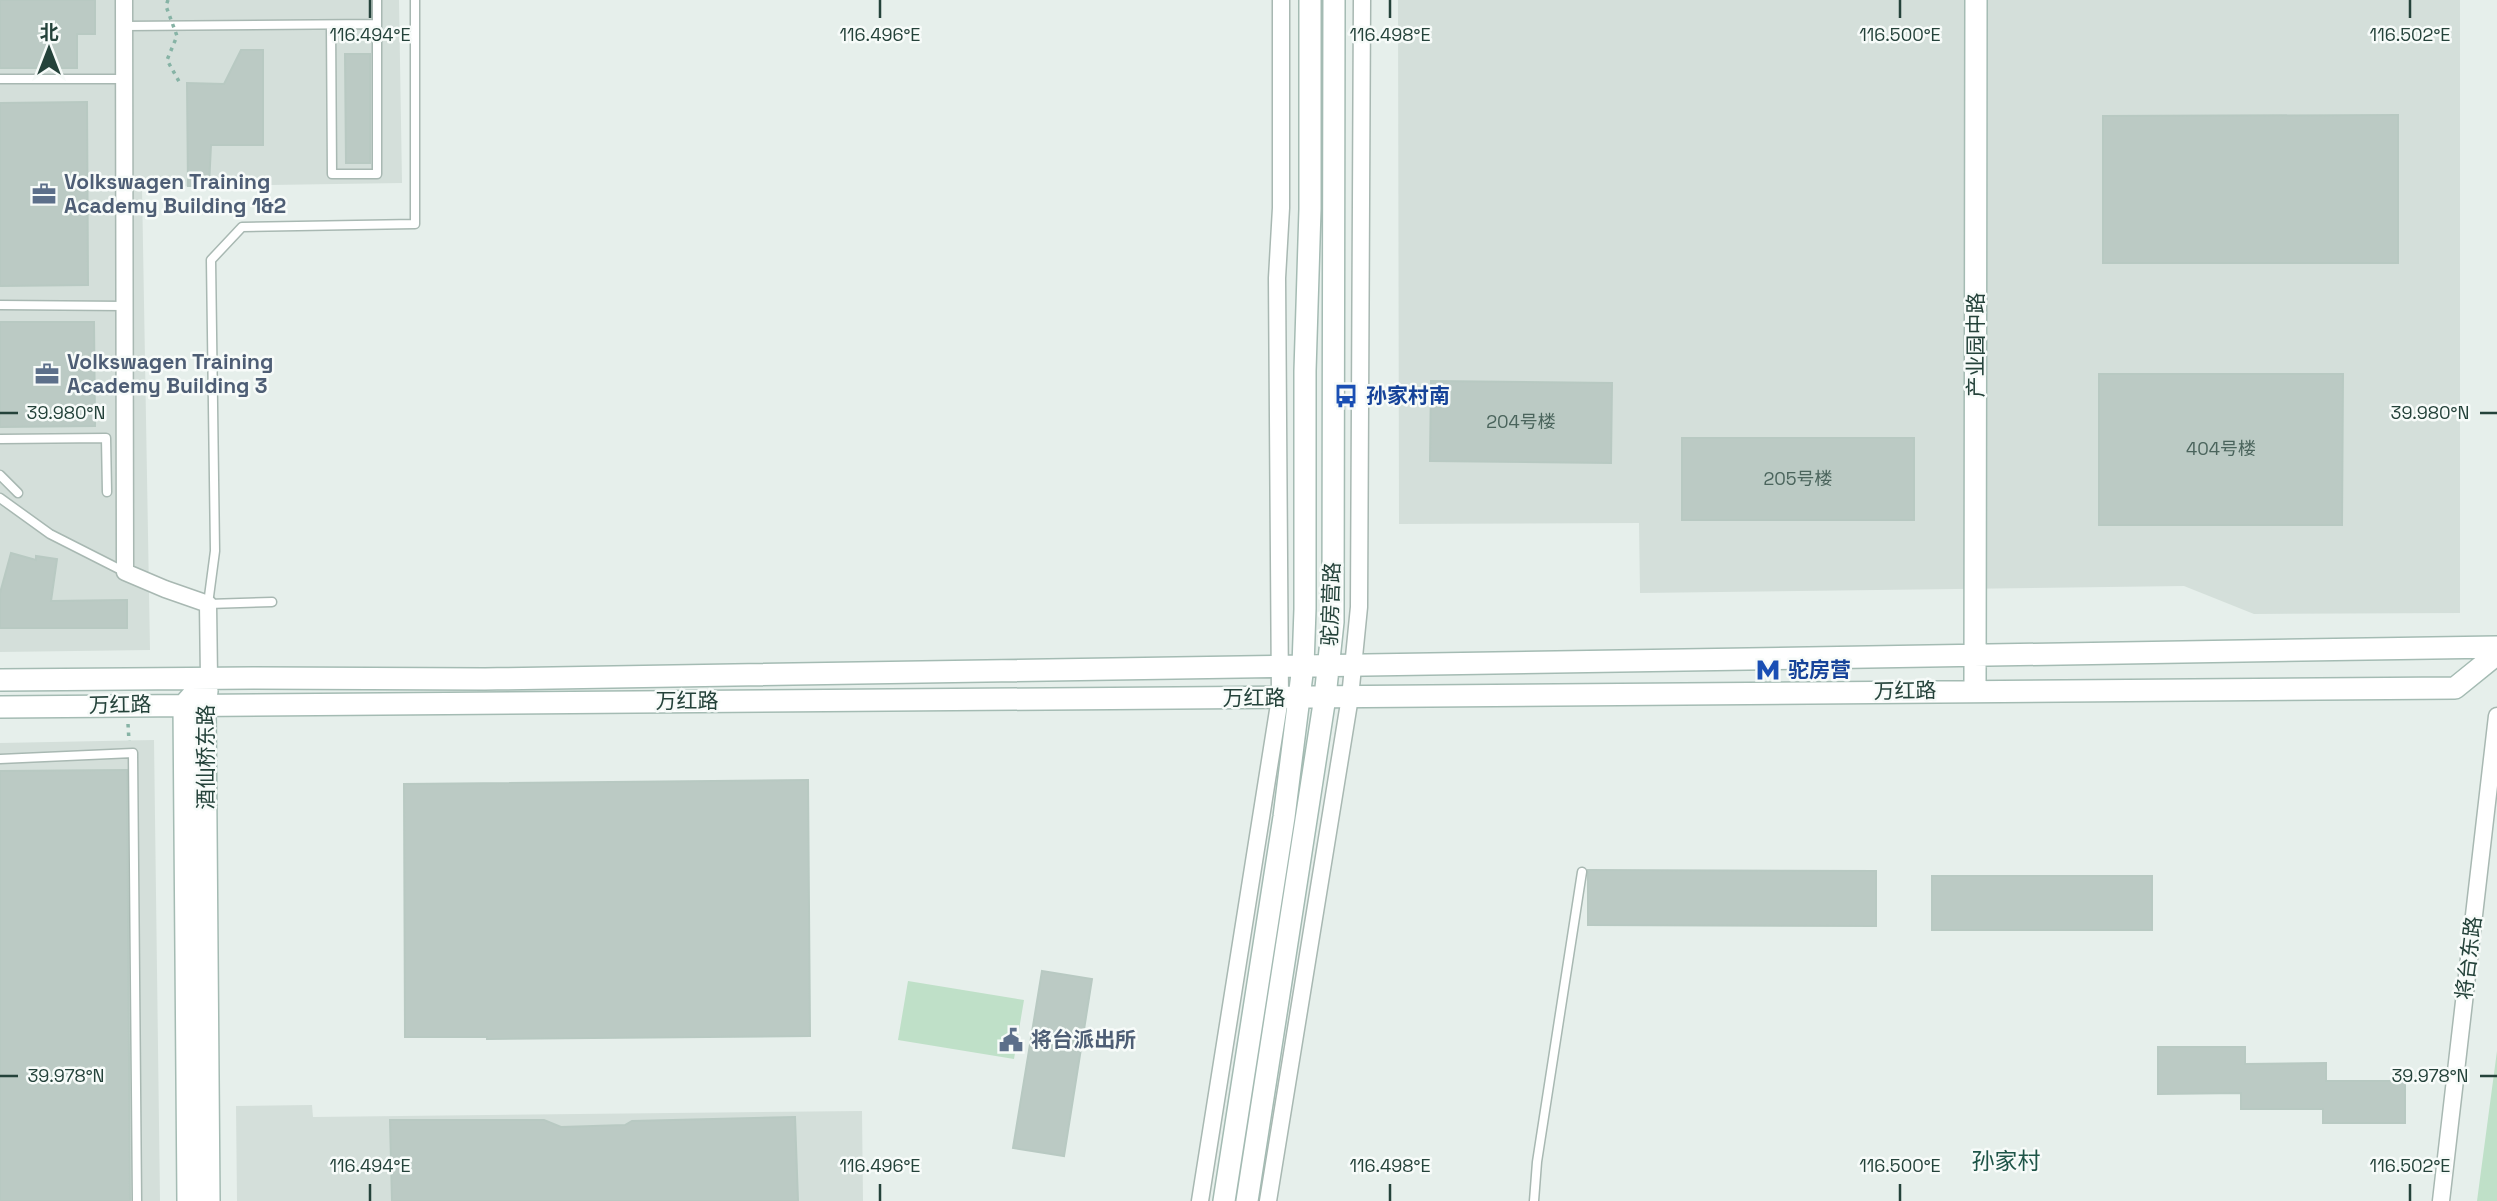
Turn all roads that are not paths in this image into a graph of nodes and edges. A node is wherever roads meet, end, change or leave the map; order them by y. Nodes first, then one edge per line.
1 (124, 0) edge
2 (377, 0) edge
3 (415, 0) edge
4 (1282, 0) edge
5 (1310, 0) edge
6 (1334, 0) edge
7 (1362, 0) edge
8 (1976, 0) edge
9 (331, 24) junction
10 (377, 24) junction
11 (124, 26) junction
12 (0, 79) edge
13 (125, 79) junction
14 (0, 305) edge
15 (125, 306) junction
16 (0, 439) edge
17 (0, 475) edge
18 (107, 492) dead end
19 (19, 493) dead end
20 (0, 498) edge
21 (125, 572) junction
22 (272, 602) dead end
23 (208, 604) junction
24 (2497, 647) edge
25 (2497, 654) edge
26 (1975, 656) junction
27 (1353, 665) junction
28 (1303, 666) junction
29 (1328, 666) junction
30 (1280, 667) junction
31 (209, 678) junction
32 (0, 680) edge
33 (1975, 690) junction
34 (1325, 697) junction
35 (1350, 697) junction
36 (1290, 698) junction
37 (195, 705) junction
38 (0, 707) edge
39 (2497, 716) edge
40 (0, 759) edge
41 (1582, 872) dead end
42 (137, 1201) edge
43 (188, 1201) edge
44 (209, 1201) edge
45 (1200, 1201) edge
46 (1224, 1201) edge
47 (1247, 1201) edge
48 (1268, 1201) edge
49 (1534, 1201) edge
50 (2441, 1201) edge

1 - 11 street
2 - 10 lane
3 - 23 lane
4 - 30 street
5 - 28 street, 驼房营路
6 - 29 street, 驼房营路
7 - 27 street
8 - 26 street, 产业园中路
9 - 10 lane
9 - 10 lane
9 - 11 lane
11 - 13 street
12 - 13 lane
13 - 15 street
14 - 15 lane
15 - 21 street
16 - 18 lane
17 - 19 lane
20 - 21 lane
21 - 23 street
22 - 23 lane
23 - 31 street
24 - 26 street, 万红路
25 - 33 street, 万红路
26 - 27 street, 万红路
26 - 33 street, 产业园中路
27 - 29 street, 万红路
27 - 35 street
28 - 29 street, 万红路
28 - 30 street, 万红路
28 - 36 street, 驼房营路
29 - 34 street, 驼房营路
30 - 31 street, 万红路
30 - 36 street
31 - 32 street, 万红路
31 - 37 street, 酒仙桥东路
33 - 35 street, 万红路
34 - 35 street, 万红路
34 - 36 street, 万红路
34 - 47 street, 驼房营路
35 - 48 street
36 - 37 street, 万红路
36 - 45 street
36 - 46 street, 驼房营路
37 - 38 street, 万红路
37 - 43 street, 酒仙桥东路
37 - 44 street, 酒仙桥东路
39 - 50 street, 将台东路
40 - 42 lane
41 - 49 lane

